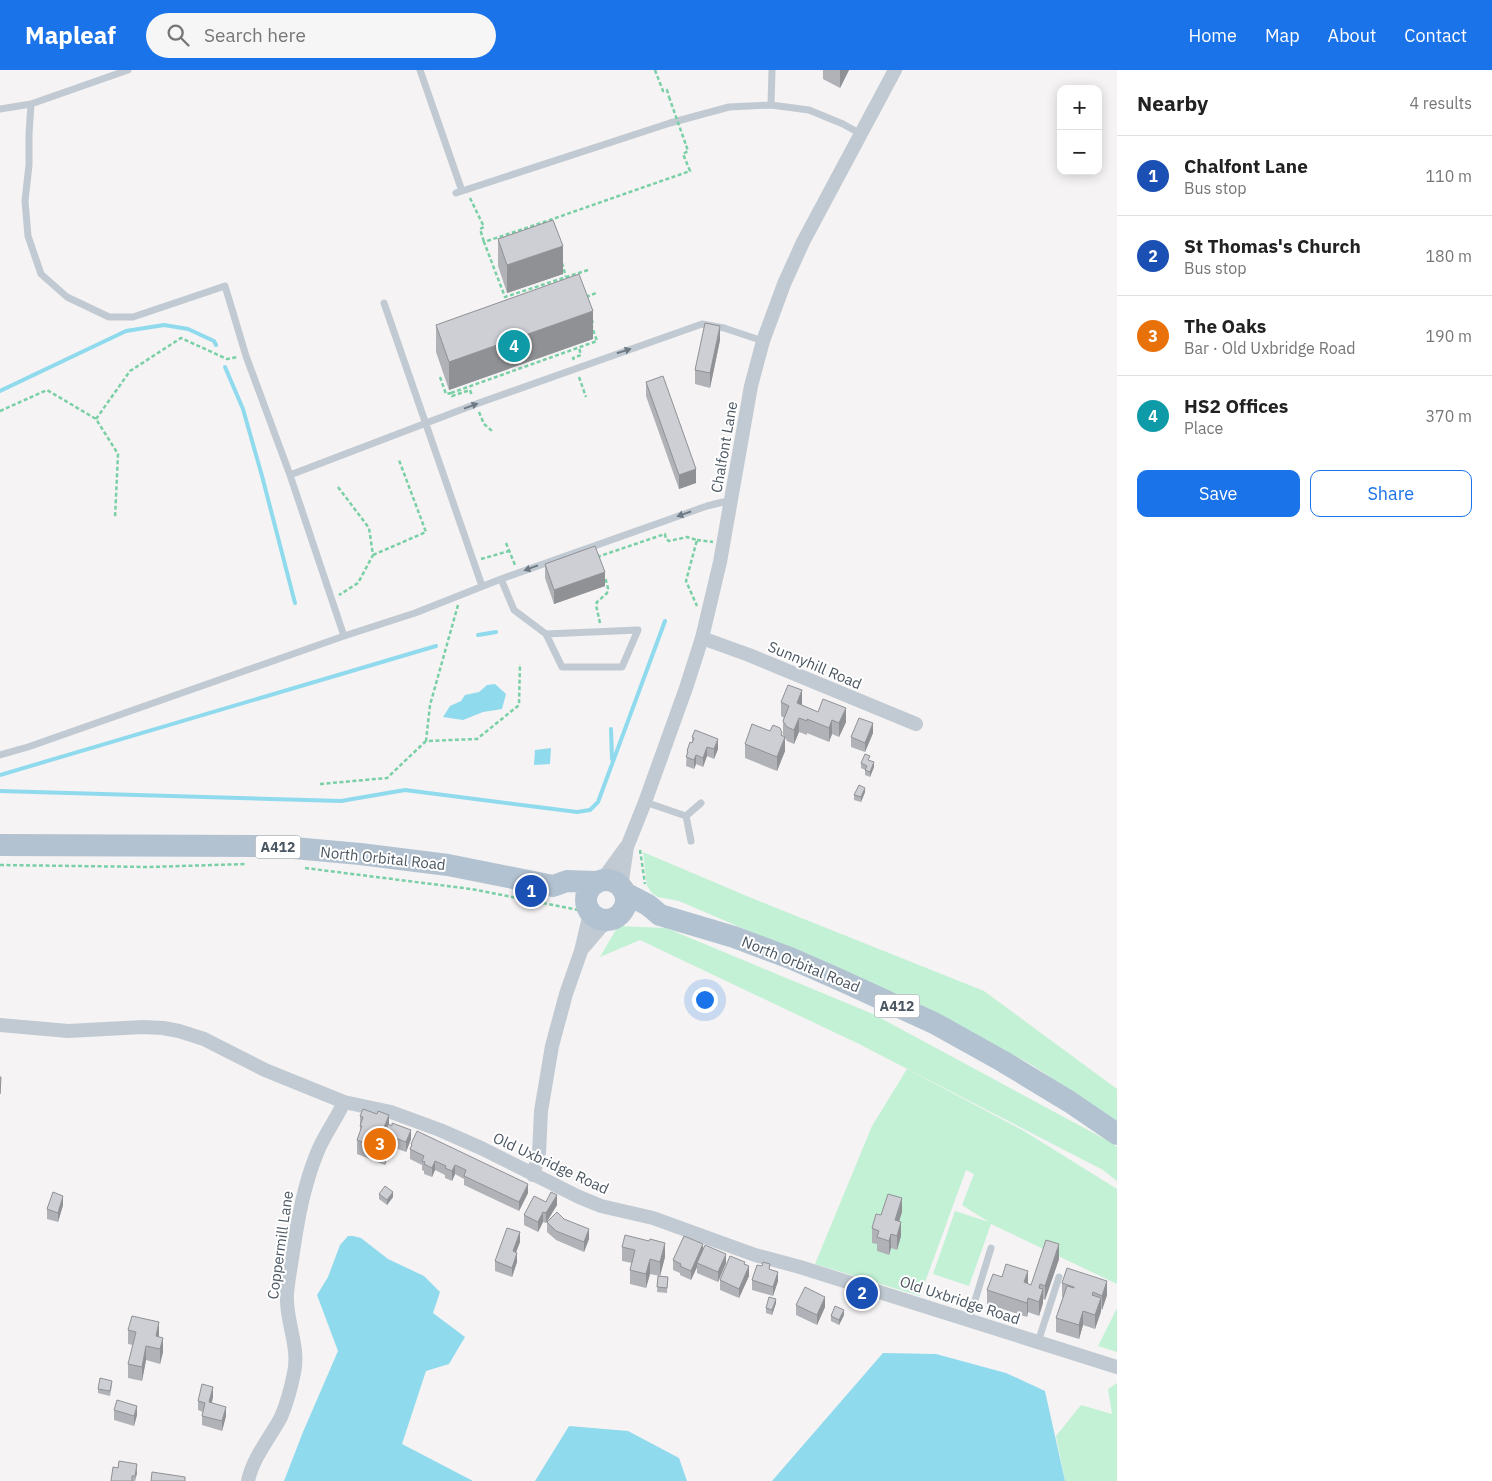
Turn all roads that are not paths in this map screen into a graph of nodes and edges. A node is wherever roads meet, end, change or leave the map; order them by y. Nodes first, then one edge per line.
1 (128, 70) edge
2 (420, 70) edge
3 (772, 70) edge
4 (895, 70) edge
5 (31, 104) junction
6 (771, 104) junction
7 (0, 109) edge
8 (861, 134) junction
9 (384, 304) dead end
10 (763, 341) junction
11 (425, 422) junction
12 (290, 475) junction
13 (731, 502) junction
14 (501, 579) junction
15 (482, 586) junction
16 (546, 634) junction
17 (344, 636) junction
18 (702, 638) junction
19 (916, 724) dead end
20 (0, 755) edge
21 (645, 802) junction
22 (701, 803) dead end
23 (686, 816) junction
24 (691, 840) dead end
25 (0, 845) edge
26 (627, 847) junction
27 (553, 886) junction
28 (611, 886) junction
29 (588, 910) junction
30 (660, 915) junction
31 (615, 918) junction
32 (581, 951) junction
33 (0, 1025) edge
34 (344, 1102) junction
35 (1117, 1134) edge
36 (533, 1175) junction
37 (991, 1248) dead end
38 (1059, 1277) dead end
39 (969, 1320) junction
40 (1038, 1342) junction
41 (1117, 1367) edge
42 (248, 1481) edge

1 - 5 lane
2 - 6 lane
3 - 6 lane
4 - 8 street, Chalfont Lane
5 - 7 lane
5 - 12 lane
6 - 8 lane
8 - 10 street, Chalfont Lane
9 - 11 lane
11 -> 10 lane
10 - 13 street, Chalfont Lane
11 - 12 lane
11 - 15 lane
12 - 17 lane
13 -> 14 lane
13 - 18 street, Chalfont Lane
14 - 15 lane
14 - 16 lane
15 - 17 lane
16 - 16 lane
17 - 20 lane
18 - 19 street, Sunnyhill Road
18 - 21 street, Chalfont Lane
21 - 23 lane
21 - 26 street, Chalfont Lane
22 - 23 lane
23 - 24 lane
25 - 27 main road, North Orbital Road / A412
26 - 28 street, Chalfont Lane
26 - 28 street, Chalfont Lane
27 - 28 main road, North Orbital Road / A412
27 - 29 main road, North Orbital Road / A412
28 - 29 main road
28 - 30 main road, North Orbital Road / A412
28 - 31 main road
29 - 31 main road
29 - 32 street
30 - 31 main road, North Orbital Road / A412
30 - 35 main road, North Orbital Road / A412
31 - 32 street
32 - 36 street
33 - 34 street, Old Uxbridge Road
34 - 36 street, Old Uxbridge Road
34 - 42 street, Coppermill Lane
36 - 39 street, Old Uxbridge Road
37 - 39 lane
38 - 40 lane
39 - 40 street, Old Uxbridge Road
40 - 41 street, Old Uxbridge Road

